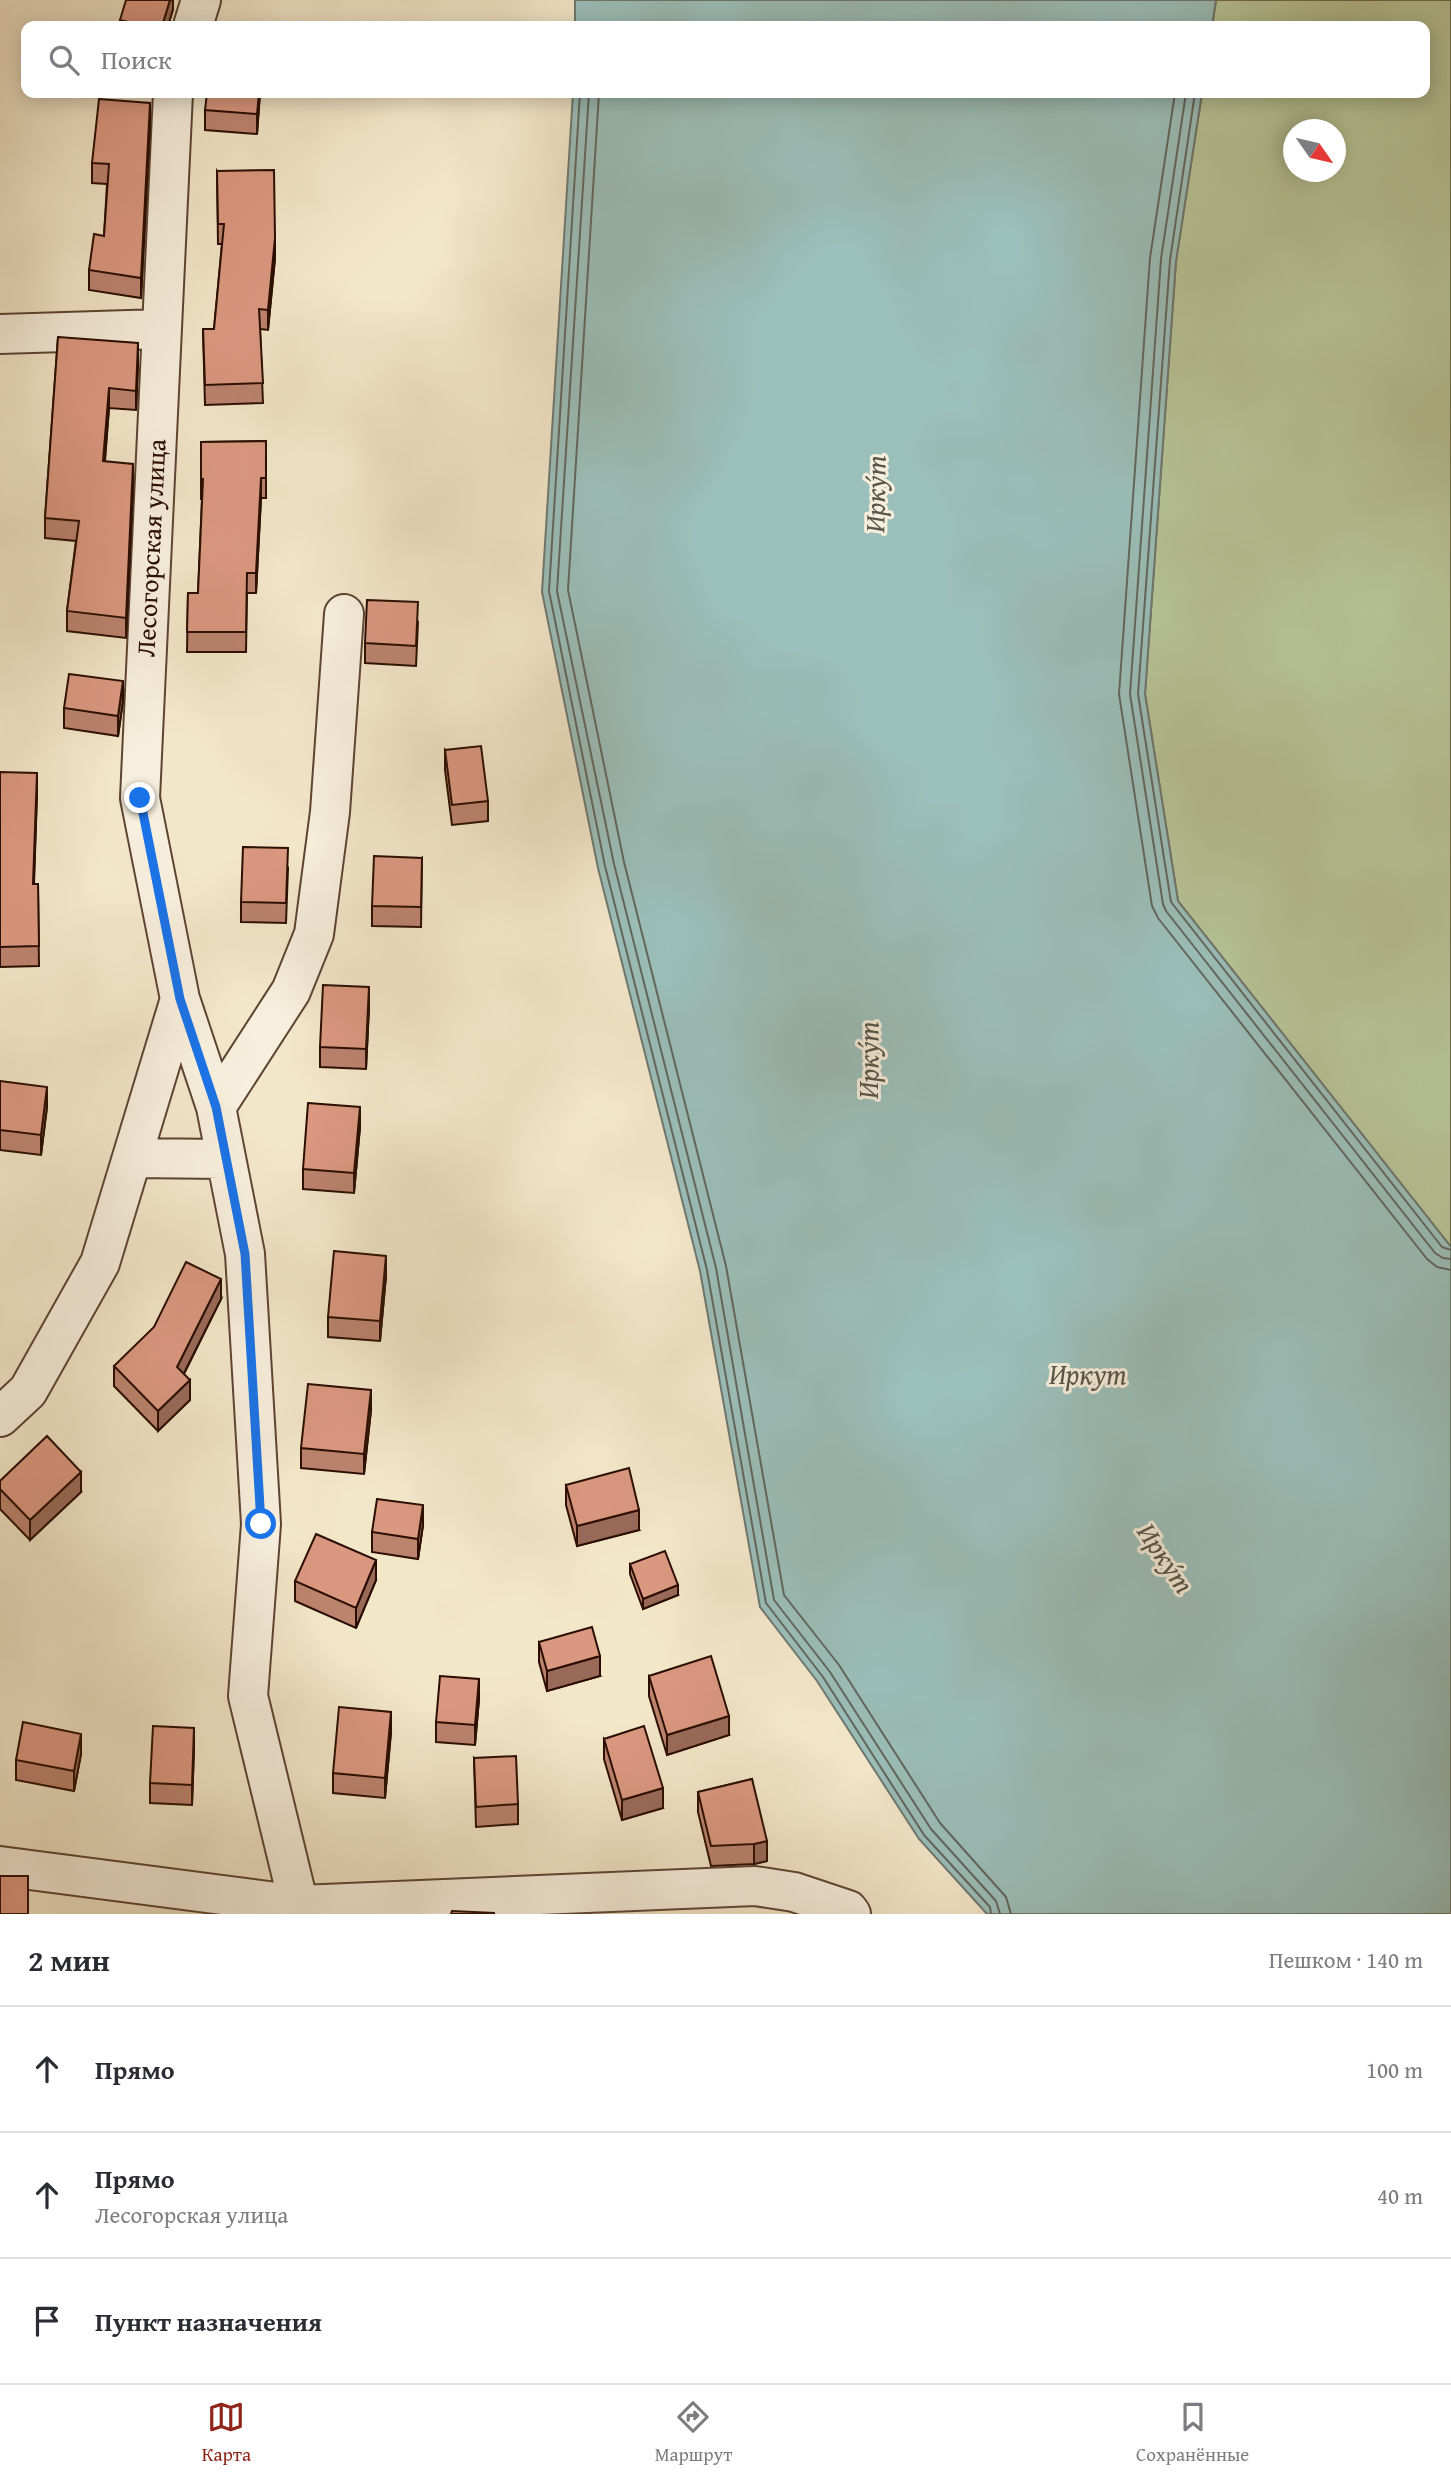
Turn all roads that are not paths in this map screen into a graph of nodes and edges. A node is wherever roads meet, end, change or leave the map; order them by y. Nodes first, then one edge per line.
1 (201, 0) edge
2 (195, 21) edge
3 (173, 98) edge
4 (162, 328) junction
5 (0, 334) edge
6 (344, 614) dead end
7 (180, 999) junction
8 (216, 1107) junction
9 (132, 1158) junction
10 (226, 1159) junction
11 (0, 1417) edge
12 (0, 1866) edge
13 (300, 1910) edge
14 (851, 1914) edge

1 - 2 street
3 - 4 street, Лесогорская улица
4 - 5 street
4 - 7 street, Лесогорская улица
6 - 8 street
7 - 8 street, Лесогорская улица
7 - 9 street
8 - 10 street, Лесогорская улица
9 - 10 street
9 - 11 street
10 - 13 street, Лесогорская улица
12 - 13 street
13 - 14 street

